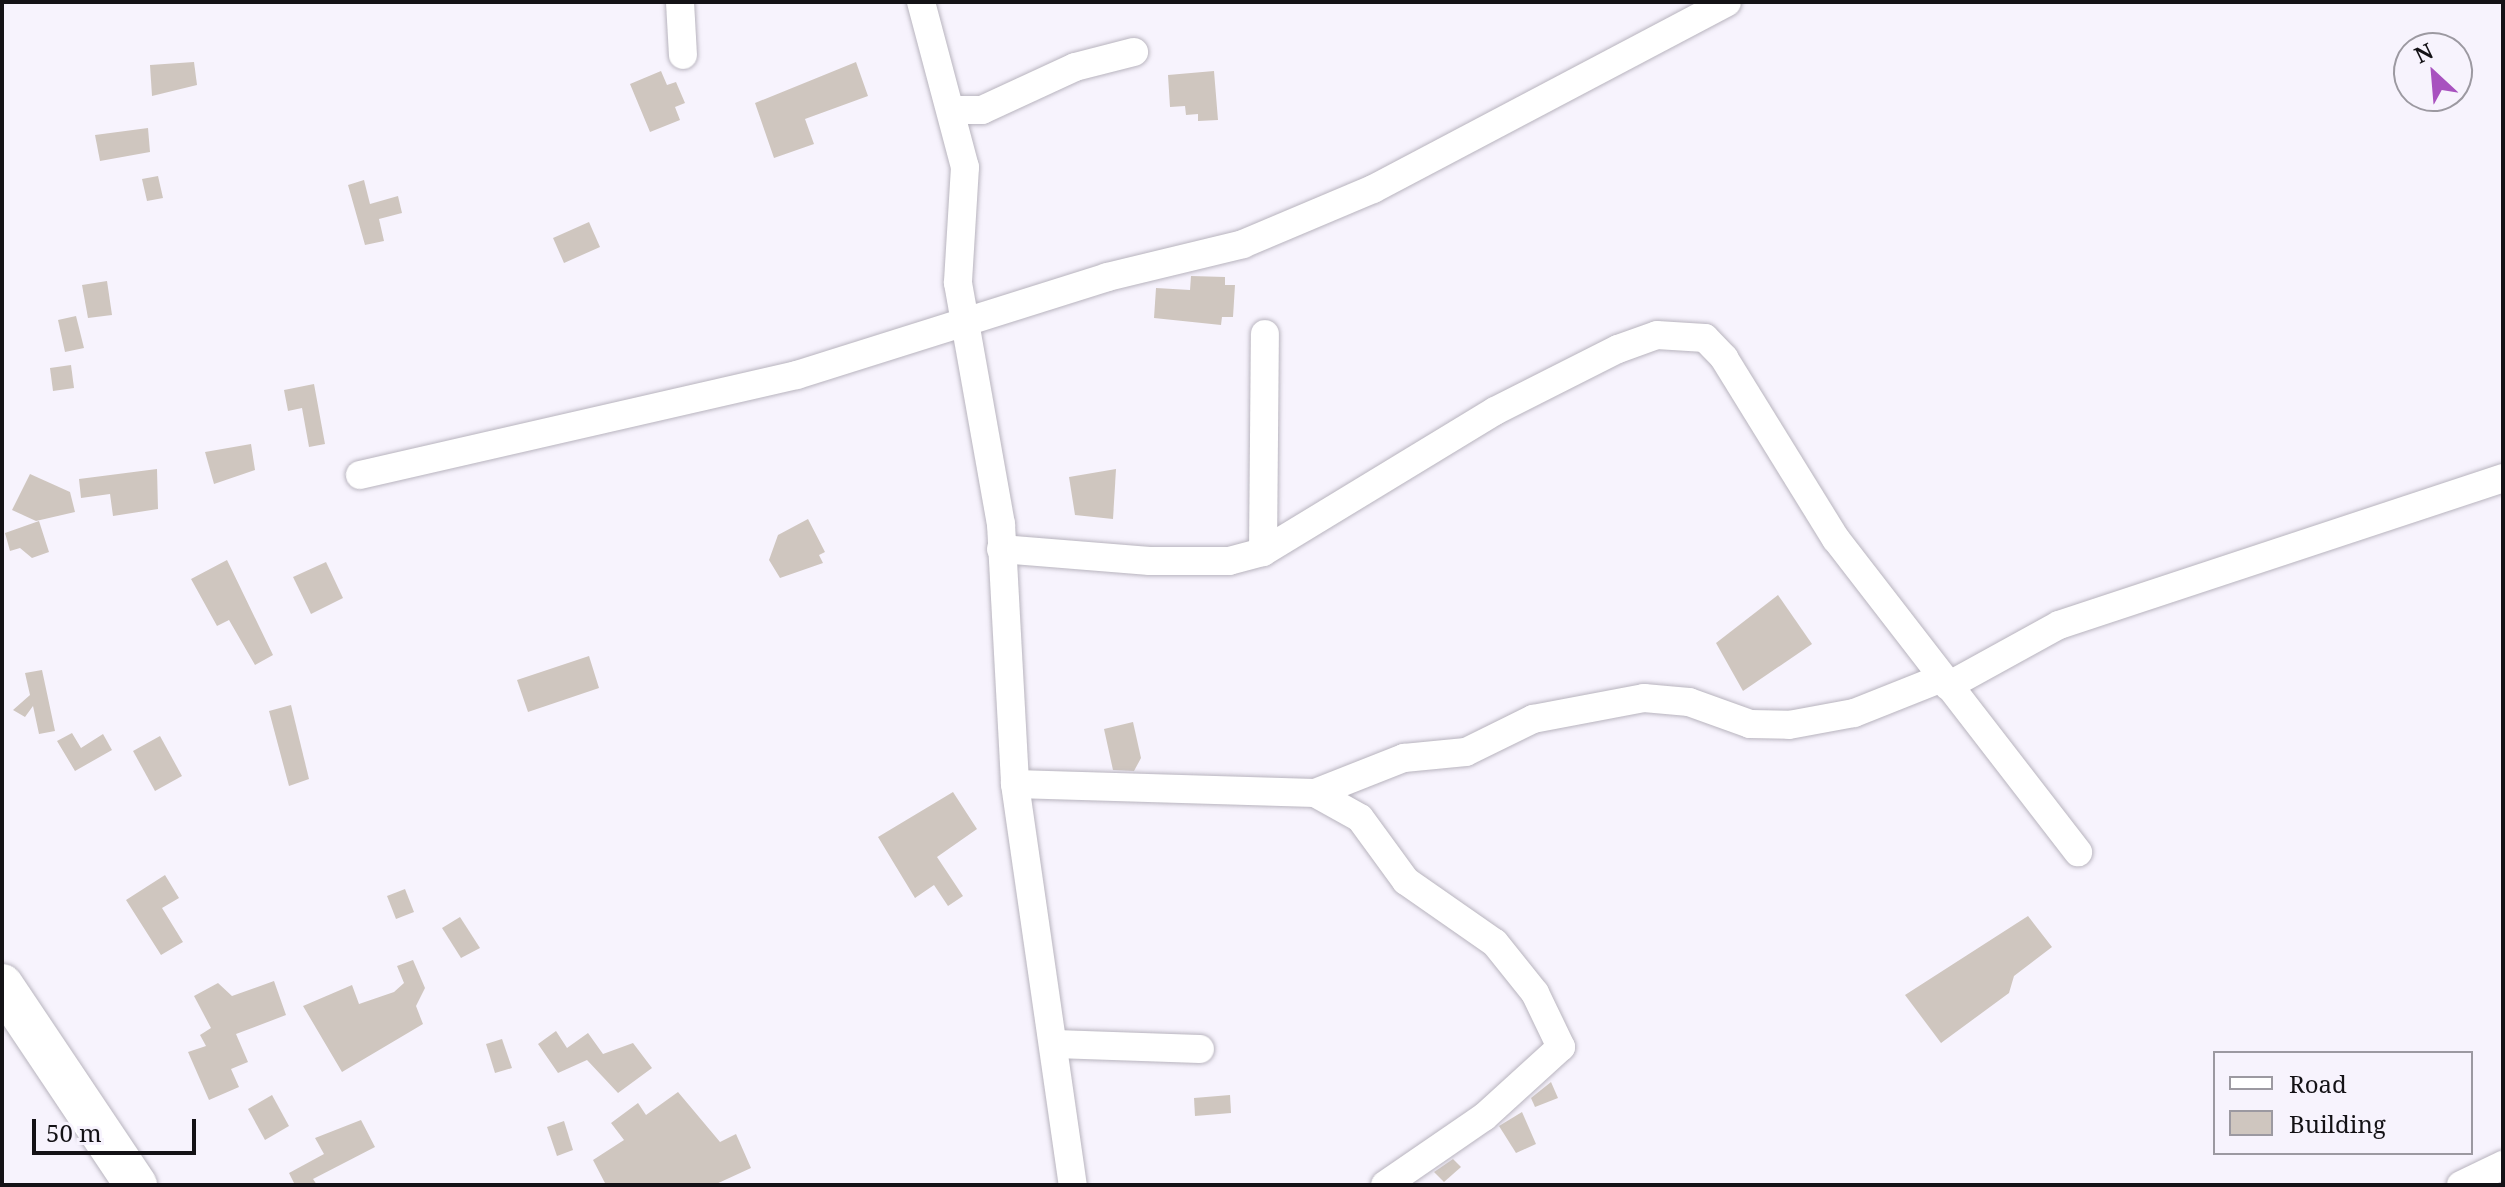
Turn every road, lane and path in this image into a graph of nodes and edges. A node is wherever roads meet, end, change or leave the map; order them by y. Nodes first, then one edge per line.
1 (680, 2) edge
2 (921, 2) edge
3 (1727, 2) edge
4 (1134, 52) dead end
5 (683, 55) dead end
6 (951, 110) junction
7 (964, 326) junction
8 (1265, 334) dead end
9 (360, 475) dead end
10 (2503, 478) edge
11 (1001, 549) junction
12 (1263, 552) junction
13 (1945, 682) junction
14 (1015, 784) junction
15 (1315, 793) junction
16 (2078, 852) dead end
17 (2, 985) edge
18 (1055, 1044) junction
19 (1200, 1049) dead end
20 (2503, 1165) edge
21 (136, 1185) edge
22 (1073, 1185) edge
23 (1385, 1185) edge
24 (2461, 1185) edge

1 - 5 street
2 - 6 street
3 - 7 street
4 - 6 street
6 - 7 street
7 - 9 street
7 - 11 street
8 - 12 street
10 - 13 street
11 - 12 street
11 - 14 street
12 - 13 street
13 - 15 street
13 - 16 street
14 - 15 street
14 - 18 street
15 - 23 street
17 - 21 highway
18 - 19 street
18 - 22 street
20 - 24 street

